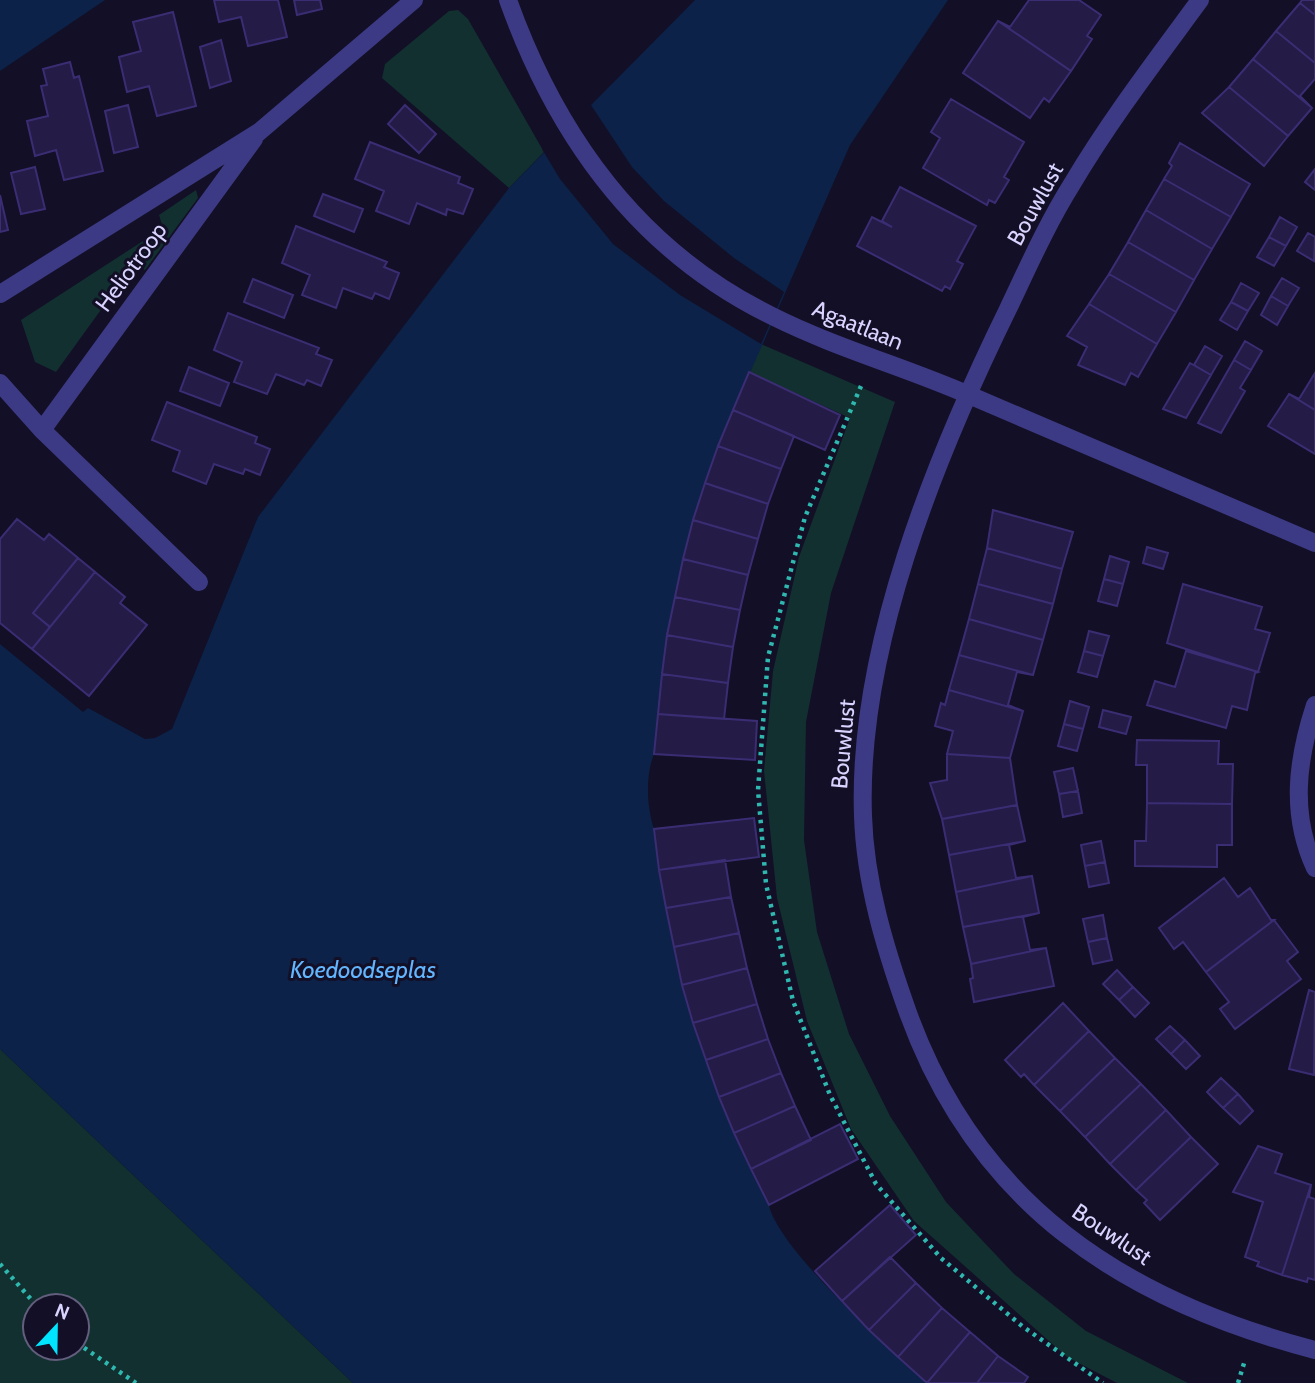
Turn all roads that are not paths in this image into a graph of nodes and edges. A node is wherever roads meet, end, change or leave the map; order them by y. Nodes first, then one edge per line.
1 (414, 0) edge
2 (508, 0) edge
3 (1200, 0) edge
4 (259, 132) junction
5 (0, 294) edge
6 (0, 383) edge
7 (967, 393) junction
8 (42, 430) junction
9 (1315, 543) edge
10 (199, 582) dead end
11 (1315, 705) edge
12 (1315, 868) edge
13 (1315, 1350) edge

1 - 4 street, Heliotroop
2 - 7 street, Agaatlaan
3 - 7 street, Bouwlust
4 - 5 street, Heliotroop
4 - 8 street, Heliotroop
6 - 8 street
7 - 9 street, Agaatlaan
7 - 13 street, Bouwlust
8 - 10 street
11 - 12 street

